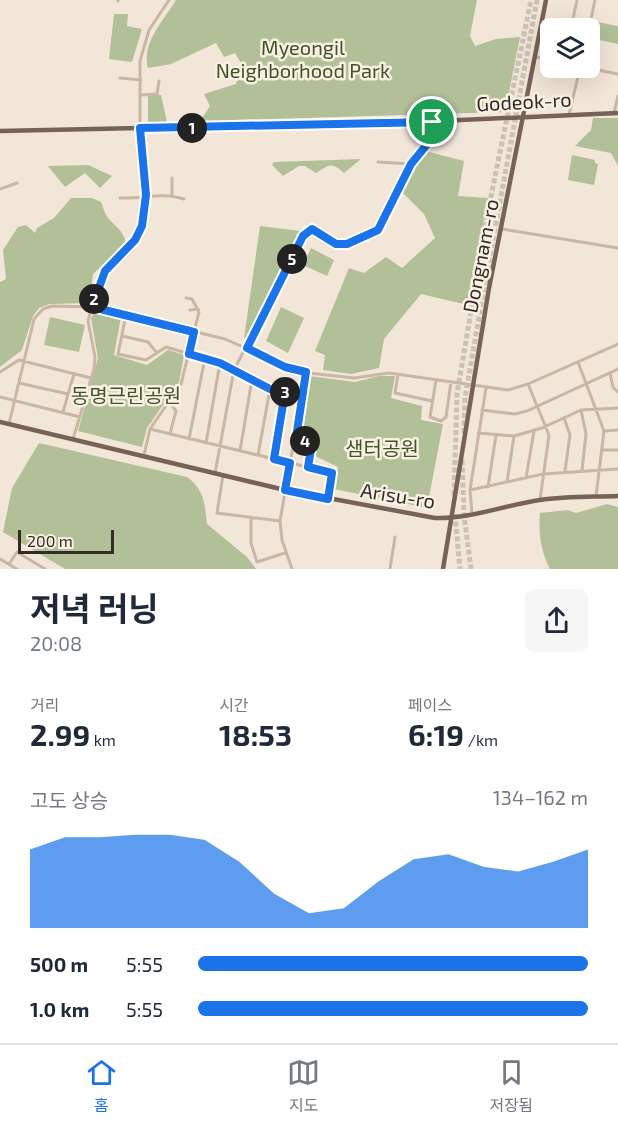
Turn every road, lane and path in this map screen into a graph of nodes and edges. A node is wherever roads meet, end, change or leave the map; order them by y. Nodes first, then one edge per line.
1 (169, 0) edge
2 (546, 0) edge
3 (577, 0) edge
4 (596, 0) edge
5 (573, 18) edge
6 (592, 18) edge
7 (534, 56) junction
8 (540, 58) edge
9 (600, 70) edge
10 (618, 74) edge
11 (120, 78) dead end
12 (578, 78) edge
13 (141, 80) junction
14 (159, 81) dead end
15 (141, 95) junction
16 (618, 96) edge
17 (616, 113) edge
18 (570, 115) junction
19 (521, 117) junction
20 (432, 122) junction
21 (140, 128) junction
22 (0, 131) edge
23 (378, 162) dead end
24 (411, 164) junction
25 (172, 178) dead end
26 (17, 183) dead end
27 (0, 189) edge
28 (146, 195) junction
29 (172, 195) junction
30 (120, 198) dead end
31 (184, 199) dead end
32 (502, 230) junction
33 (618, 248) edge
34 (186, 298) dead end
35 (92, 307) junction
36 (198, 309) junction
37 (190, 310) dead end
38 (126, 315) junction
39 (194, 332) junction
40 (122, 336) junction
41 (618, 344) edge
42 (247, 348) junction
43 (157, 353) junction
44 (189, 354) junction
45 (205, 358) junction
46 (23, 361) junction
47 (578, 362) junction
48 (220, 363) junction
49 (618, 369) edge
50 (234, 370) junction
51 (0, 372) edge
52 (306, 372) junction
53 (610, 373) junction
54 (74, 374) junction
55 (398, 374) junction
56 (91, 378) junction
57 (252, 379) junction
58 (436, 380) junction
59 (452, 382) junction
60 (19, 383) junction
61 (586, 383) junction
62 (528, 384) junction
63 (471, 387) junction
64 (486, 388) junction
65 (270, 389) junction
66 (285, 392) junction
67 (618, 392) edge
68 (68, 394) junction
69 (303, 395) junction
70 (0, 397) edge
71 (15, 400) junction
72 (432, 401) junction
73 (170, 403) junction
74 (537, 406) junction
75 (597, 407) junction
76 (618, 408) edge
77 (482, 410) junction
78 (581, 410) junction
79 (63, 412) junction
80 (80, 417) junction
81 (564, 417) junction
82 (0, 422) edge
83 (9, 424) junction
84 (546, 425) junction
85 (150, 429) junction
86 (618, 430) edge
87 (534, 431) junction
88 (604, 431) junction
89 (478, 433) junction
90 (171, 434) junction
91 (496, 435) junction
92 (514, 436) junction
93 (296, 438) junction
94 (73, 439) junction
95 (189, 439) junction
96 (206, 443) junction
97 (220, 447) junction
98 (603, 450) junction
99 (618, 450) edge
100 (240, 451) junction
101 (144, 455) junction
102 (258, 455) junction
103 (274, 459) junction
104 (290, 463) junction
105 (308, 467) junction
106 (600, 469) junction
107 (618, 469) edge
108 (582, 470) junction
109 (565, 471) junction
110 (215, 473) junction
111 (543, 474) junction
112 (223, 475) junction
113 (526, 478) junction
114 (507, 482) junction
115 (488, 487) junction
116 (285, 490) junction
117 (470, 490) junction
118 (618, 496) edge
119 (596, 497) junction
120 (328, 499) junction
121 (540, 500) junction
122 (472, 514) junction
123 (251, 517) junction
124 (451, 518) junction
125 (280, 521) junction
126 (395, 537) dead end
127 (285, 553) junction
128 (0, 559) edge
129 (9, 564) junction
130 (17, 569) edge
131 (45, 569) edge
132 (292, 569) edge
133 (390, 569) edge
134 (442, 569) edge

1 - 13 street
2 - 7 main road, Dongnam-ro
3 - 5 street
4 - 6 street
7 - 8 street
7 - 19 main road, Dongnam-ro
9 - 10 street
11 - 13 street
12 - 18 street
13 - 15 street
14 - 15 street
15 - 21 street
16 - 17 street
17 - 18 main road, Godeok-ro
18 - 19 main road, Godeok-ro
19 - 20 main road, Godeok-ro
19 - 32 main road, Dongnam-ro
20 - 21 main road, Godeok-ro
20 - 24 street
21 - 22 main road, Godeok-ro
21 - 28 street
23 - 24 street
24 - 42 street
25 - 29 street
26 - 27 street
28 - 29 street
28 - 30 street
28 - 35 street
29 - 31 street
32 - 33 street
32 - 63 main road, Dongnam-ro
34 - 36 street
35 - 38 street
35 - 46 street
35 - 56 street
36 - 37 street
36 - 39 street
38 - 39 street
38 - 40 street
39 - 42 street
39 - 44 street
40 - 43 street
40 - 43 street
41 - 47 street
42 - 50 street
42 - 52 street
43 - 44 street
44 - 45 street
44 - 73 street
45 - 48 street
45 - 95 street
46 - 51 street
46 - 54 street
46 - 60 street
47 - 61 street
47 - 62 street
48 - 50 street
48 - 96 street
49 - 53 street
50 - 57 street
50 - 97 street
52 - 55 street
52 - 69 street
53 - 61 street
53 - 67 street
54 - 56 street
54 - 68 street
55 - 58 street
55 - 72 street
56 - 80 street
57 - 65 street
57 - 100 street
58 - 59 street
58 - 72 street
59 - 63 street
59 - 72 street
60 - 68 street
60 - 71 street
61 - 74 street
61 - 75 street
62 - 64 street
62 - 74 street
63 - 64 street
63 - 124 main road, Dongnam-ro
64 - 77 street
65 - 66 street
65 - 102 street
66 - 69 street
66 - 103 street
68 - 79 street
69 - 93 street
70 - 71 street
71 - 79 street
71 - 83 street
73 - 85 street
73 - 90 street
74 - 77 street
74 - 84 street
75 - 76 street
75 - 78 street
75 - 88 street
77 - 89 street
78 - 81 street
78 - 108 street
79 - 80 street
80 - 94 street
81 - 84 street
81 - 109 street
82 - 83 main road, Arisu-ro
83 - 94 main road, Arisu-ro
84 - 87 street
84 - 111 street
85 - 90 street
85 - 101 street
86 - 88 street
87 - 92 street
87 - 113 street
88 - 98 street
89 - 91 street
89 - 117 street
90 - 95 street
91 - 92 street
91 - 115 street
92 - 114 street
93 - 104 street
93 - 105 street
94 - 101 main road, Arisu-ro
95 - 96 street
96 - 97 street
97 - 100 street
97 - 110 street
98 - 99 street
98 - 106 street
100 - 102 street
101 - 110 main road, Arisu-ro
102 - 103 street
103 - 104 street
104 - 105 street
104 - 116 street
105 - 120 street
106 - 107 street
106 - 108 street
106 - 119 street
108 - 109 street
109 - 111 street
110 - 112 main road, Arisu-ro
111 - 113 street
111 - 121 street
112 - 116 main road, Arisu-ro
112 - 123 street
113 - 114 street
114 - 115 street
115 - 117 street
116 - 120 main road, Arisu-ro
116 - 125 street
117 - 122 street
118 - 119 main road, Arisu-ro
119 - 121 main road, Arisu-ro
120 - 124 main road, Arisu-ro
121 - 122 main road, Arisu-ro
122 - 124 main road, Arisu-ro
123 - 125 street
123 - 127 street
124 - 134 main road, Dongnam-ro
125 - 127 street
126 - 133 street
127 - 132 street
128 - 129 street
129 - 130 street
129 - 131 street

